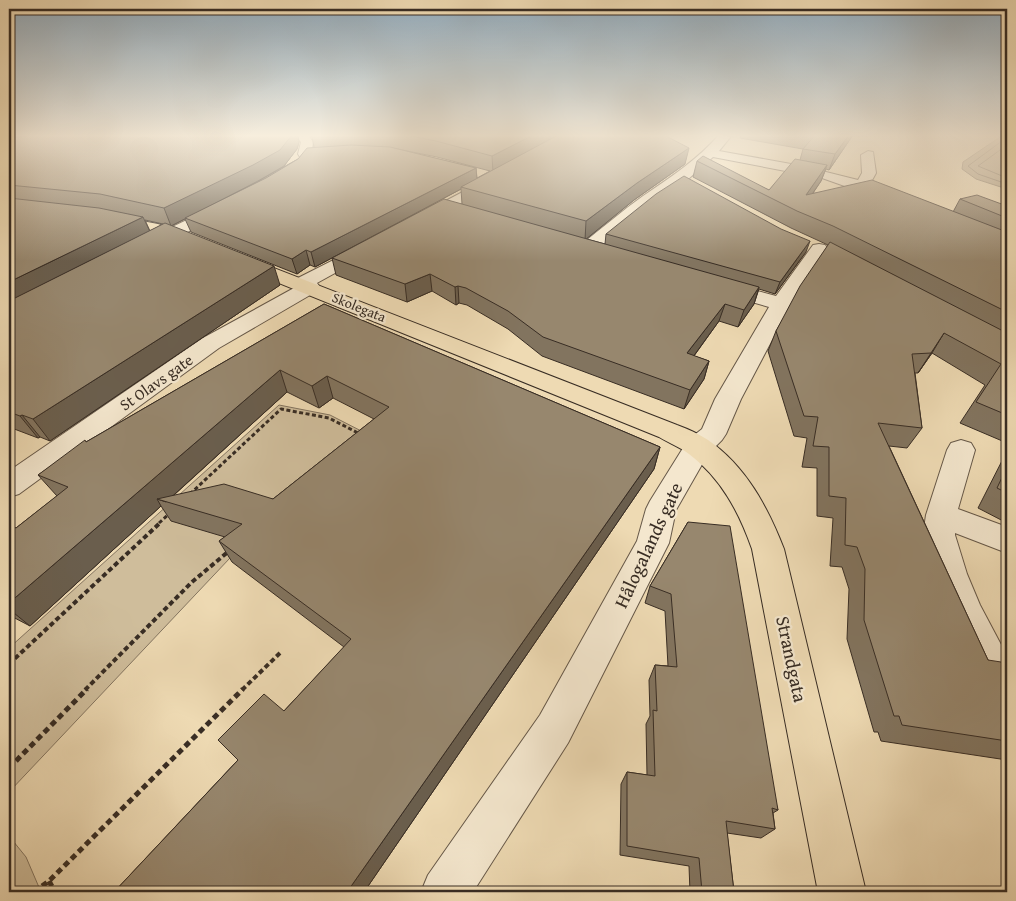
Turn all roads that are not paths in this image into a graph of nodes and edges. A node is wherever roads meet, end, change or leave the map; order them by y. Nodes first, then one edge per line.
1 (487, 177) edge
2 (498, 177) edge
3 (833, 177) edge
4 (869, 177) edge
5 (682, 178) joint
6 (494, 179) junction
7 (859, 185) junction
8 (698, 187) edge
9 (230, 204) edge
10 (907, 205) edge
11 (445, 207) junction
12 (464, 212) edge
13 (88, 217) edge
14 (407, 227) edge
15 (171, 234) junction
16 (381, 241) edge
17 (568, 242) edge
18 (588, 248) junction
19 (819, 250) dead end
20 (606, 253) edge
21 (131, 255) edge
22 (708, 283) edge
23 (306, 286) junction
24 (781, 304) junction
25 (698, 447) junction
26 (961, 450) dead end
27 (9, 486) edge
28 (941, 515) junction
29 (1007, 540) edge
30 (1007, 695) edge
31 (445, 892) edge
32 (842, 892) edge

1 - 6 street
2 - 6 street
3 - 7 street
4 - 7 street
5 - 8 street
5 - 18 street
6 - 11 street
7 - 10 street
9 - 15 street
11 - 12 street
11 - 14 street
13 - 15 highway, Skolegata
15 - 21 street
15 - 23 highway, Skolegata
16 - 23 street, St Olavs gate
17 - 18 street
18 - 20 street
19 - 24 street, Hålogalands gate
22 - 24 street
23 - 25 highway, Skolegata
23 - 27 street, St Olavs gate
24 - 25 street, Hålogalands gate
25 - 31 street, Hålogalands gate
25 - 32 highway, Strandgata
26 - 28 street
28 - 29 street
28 - 30 street

